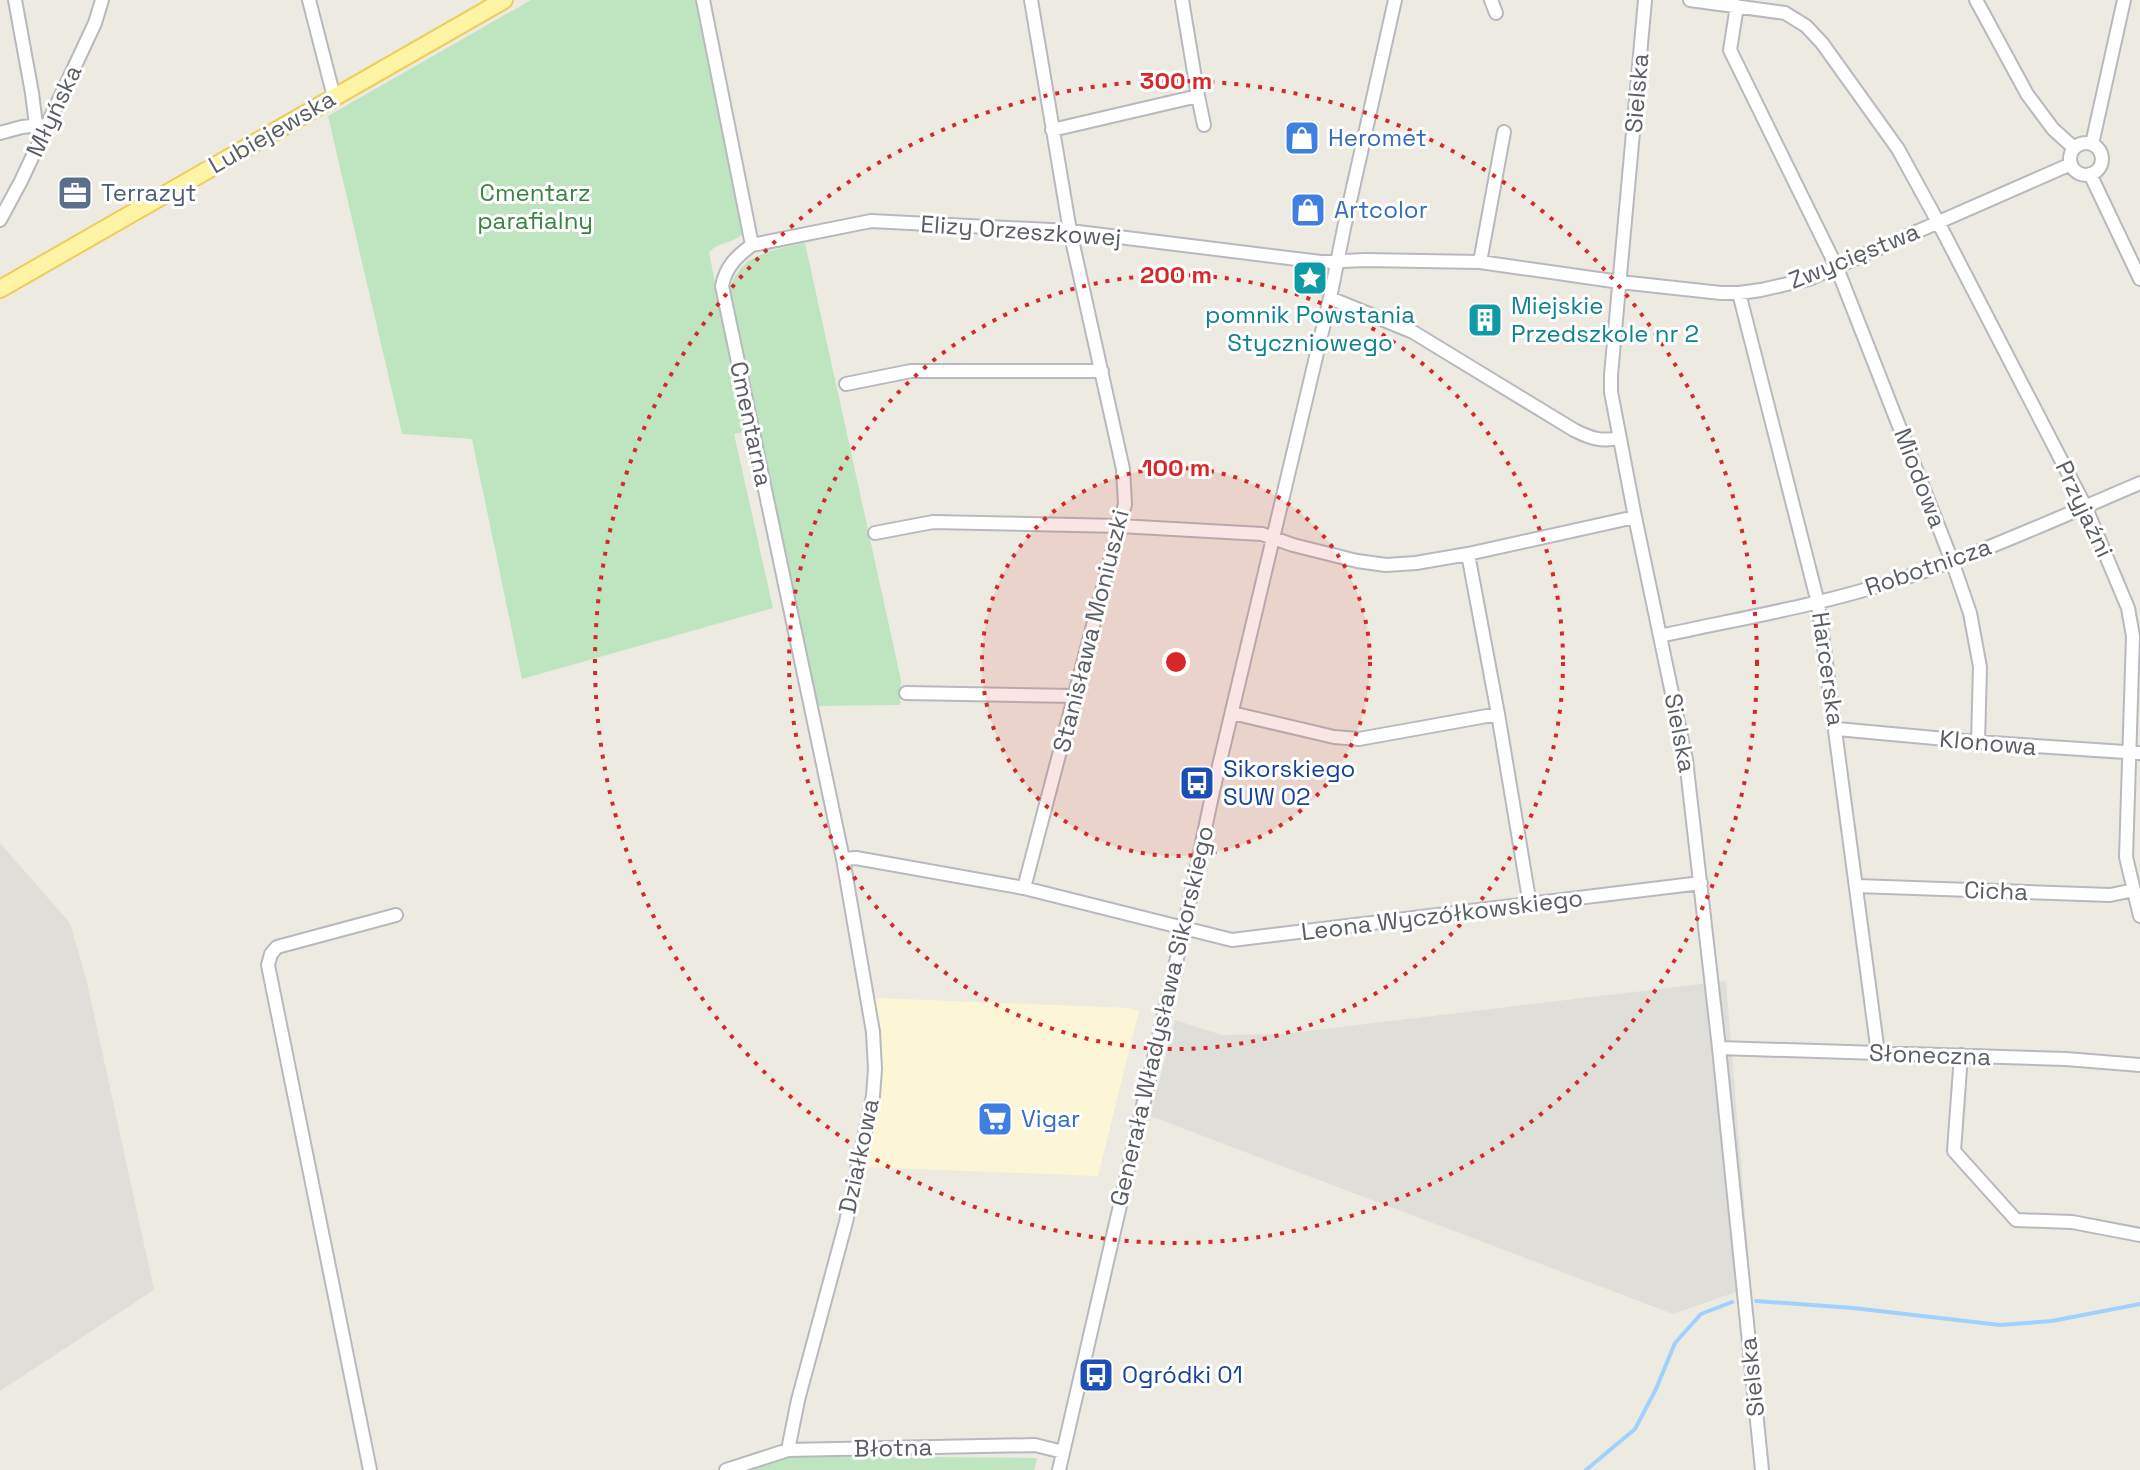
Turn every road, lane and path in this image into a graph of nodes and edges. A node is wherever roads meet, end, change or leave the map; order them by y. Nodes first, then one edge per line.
1 (15, 0) edge
2 (102, 0) edge
3 (309, 0) edge
4 (504, 0) edge
5 (703, 0) edge
6 (1031, 0) edge
7 (1182, 0) edge
8 (1395, 0) edge
9 (1645, 0) edge
10 (1690, 0) edge
11 (1976, 0) edge
12 (2124, 0) edge
13 (1737, 6) junction
14 (1198, 96) junction
15 (334, 97) junction
16 (42, 125) junction
17 (1204, 125) dead end
18 (1052, 130) junction
19 (1504, 132) dead end
20 (0, 133) edge
21 (2092, 144) junction
22 (2074, 148) junction
23 (2071, 164) junction
24 (2090, 174) junction
25 (0, 220) edge
26 (1938, 222) junction
27 (1070, 231) junction
28 (752, 245) junction
29 (1338, 261) junction
30 (1480, 262) junction
31 (1837, 268) junction
32 (2140, 279) edge
33 (1620, 282) junction
34 (0, 289) edge
35 (1739, 293) junction
36 (1330, 298) junction
37 (1102, 371) junction
38 (846, 384) dead end
39 (1619, 438) junction
40 (2140, 483) edge
41 (2085, 506) junction
42 (1635, 517) junction
43 (1120, 526) junction
44 (875, 533) dead end
45 (1274, 538) junction
46 (1468, 554) junction
47 (1952, 561) junction
48 (1818, 603) junction
49 (1660, 636) junction
50 (906, 693) dead end
51 (1074, 696) junction
52 (1232, 713) junction
53 (1498, 714) junction
54 (1837, 729) junction
55 (1978, 742) junction
56 (2135, 754) edge
57 (843, 859) junction
58 (1701, 883) junction
59 (1857, 886) junction
60 (1024, 888) junction
61 (2134, 890) junction
62 (1530, 905) junction
63 (396, 915) dead end
64 (2140, 916) edge
65 (1184, 928) junction
66 (1719, 1048) junction
67 (1878, 1053) junction
68 (1961, 1055) junction
69 (2140, 1065) edge
70 (2140, 1235) edge
71 (788, 1450) junction
72 (1063, 1452) junction
73 (370, 1470) edge
74 (726, 1470) edge
75 (1059, 1470) edge
76 (1762, 1470) edge

1 - 16 street, Młyńska
2 - 16 street, Młyńska
3 - 15 street
4 - 15 main road, Lubiejewska
5 - 28 street
6 - 18 street, Stanisława Moniuszki
7 - 14 street
8 - 29 street, Generała Władysława Sikorskiego
9 - 33 street, Sielska
10 - 13 street, Przyjaźni
11 - 22 street
12 - 21 street
13 - 26 street, Przyjaźni
13 - 31 street, Miodowa
14 - 17 street
14 - 18 street
15 - 34 main road, Lubiejewska
16 - 20 street
16 - 25 street, Młyńska
18 - 27 street, Stanisława Moniuszki
19 - 30 street
21 - 22 street
21 - 24 street
22 - 23 street
23 - 24 street
23 - 26 street, Zwycięstwa
24 - 32 street
26 - 31 street, Zwycięstwa
26 - 41 street, Przyjaźni
27 - 28 street, Elizy Orzeszkowej
27 - 29 street, Elizy Orzeszkowej
27 - 37 street, Stanisława Moniuszki
28 - 57 street, Cmentarna
29 - 30 street, Zwycięstwa
29 - 36 street, Generała Władysława Sikorskiego
30 - 33 street, Zwycięstwa
31 - 35 street, Zwycięstwa
31 - 47 street, Miodowa
33 - 35 street, Zwycięstwa
33 - 39 street, Sielska
35 - 48 street, Harcerska
36 - 39 street
36 - 45 street, Generała Władysława Sikorskiego
37 - 38 street
37 - 43 street, Stanisława Moniuszki
39 - 42 street, Sielska
40 - 41 street, Robotnicza
41 - 47 street, Robotnicza
41 - 56 street, Przyjaźni
42 - 46 street
42 - 49 street, Sielska
43 - 44 street
43 - 45 street
43 - 51 street, Stanisława Moniuszki
45 - 46 street
45 - 52 street, Generała Władysława Sikorskiego
46 - 53 street
47 - 48 street, Robotnicza
47 - 55 street, Miodowa
48 - 49 street, Robotnicza
48 - 54 street, Harcerska
49 - 58 street, Sielska
50 - 51 street
51 - 60 street, Stanisława Moniuszki
52 - 53 street
52 - 65 street, Generała Władysława Sikorskiego
53 - 62 street
54 - 55 street, Klonowa
54 - 59 street, Harcerska
55 - 56 street, Klonowa
56 - 61 street, Przyjaźni
57 - 60 street, Leona Wyczółkowskiego
57 - 71 street, Działkowa
58 - 62 street, Leona Wyczółkowskiego
58 - 66 street, Sielska
59 - 61 street, Cicha
59 - 67 street, Harcerska
60 - 65 street, Leona Wyczółkowskiego
61 - 64 street, Przyjaźni
62 - 65 street, Leona Wyczółkowskiego
63 - 73 street
65 - 72 street, Generała Władysława Sikorskiego
66 - 67 street, Słoneczna
66 - 76 street, Sielska
67 - 68 street, Słoneczna
68 - 69 street, Słoneczna
68 - 70 street
71 - 72 street, Błotna
71 - 74 street, Błotna
72 - 75 street, Generała Władysława Sikorskiego

